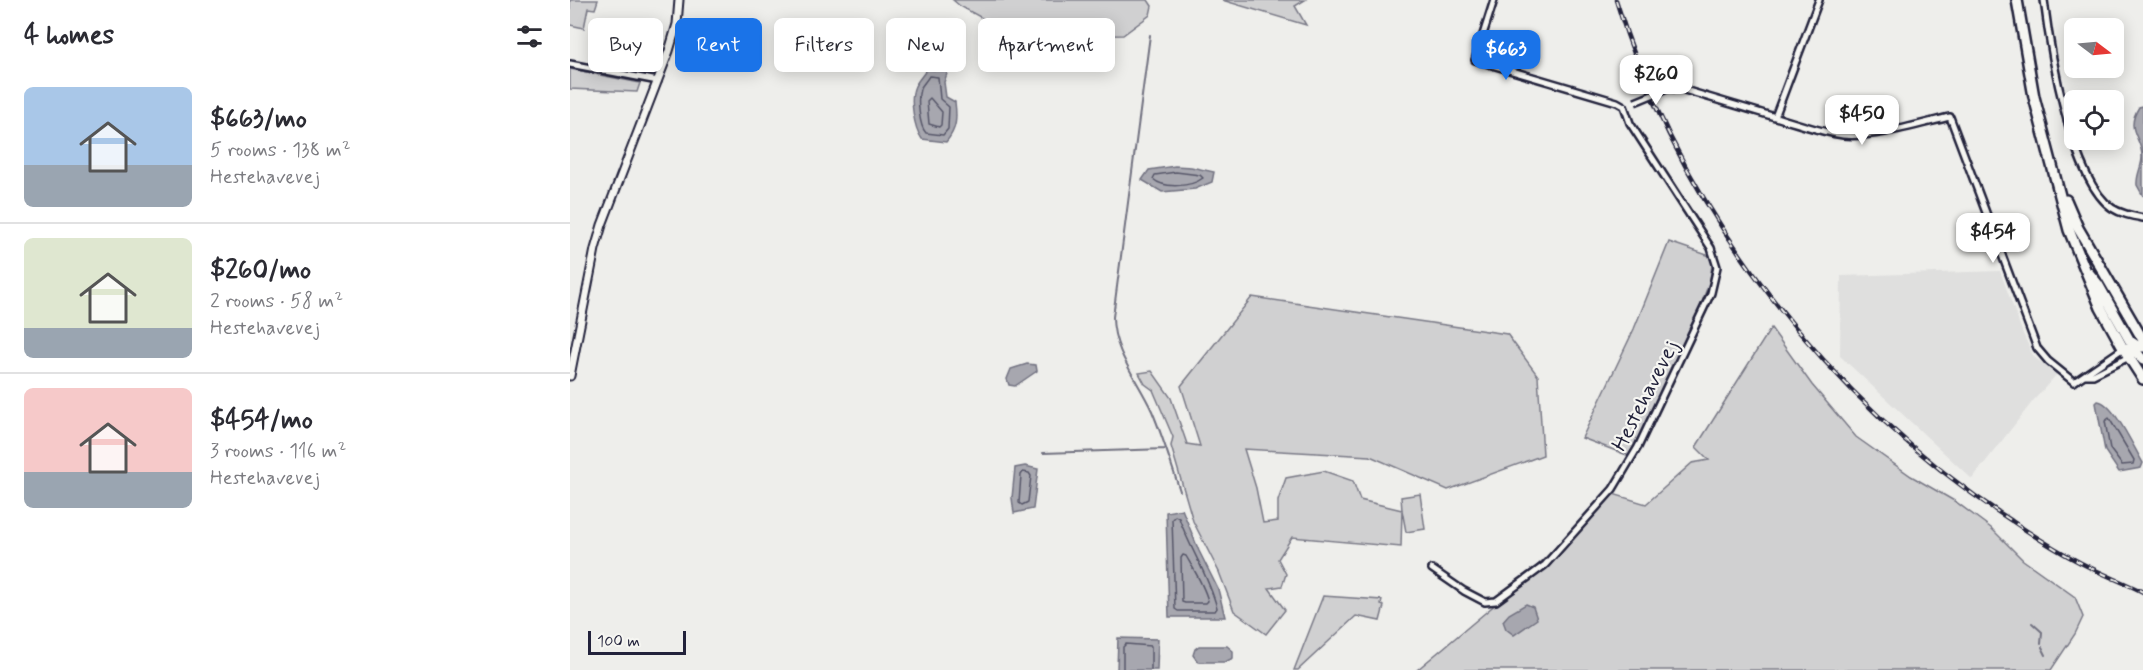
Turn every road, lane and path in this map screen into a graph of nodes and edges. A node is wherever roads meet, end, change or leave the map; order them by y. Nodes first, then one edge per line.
1 (679, 0) edge
2 (1494, 0) edge
3 (1819, 0) edge
4 (2017, 0) edge
5 (2044, 0) edge
6 (570, 64) edge
7 (658, 81) junction
8 (1624, 106) junction
9 (1775, 117) junction
10 (2053, 167) junction
11 (2143, 218) edge
12 (2137, 346) edge
13 (2143, 360) edge
14 (570, 376) edge
15 (2085, 376) junction
16 (2143, 379) edge
17 (1432, 569) dead end

1 - 7 street
2 - 8 street
3 - 9 street
4 - 10 main road
5 - 11 street
6 - 7 street
7 - 14 street
8 - 9 street, bridge
8 - 17 street, Hestehavevej
9 - 15 street
10 - 12 main road
10 - 12 main road
12 - 13 main road
12 - 15 street
12 - 15 street
12 - 16 main road

